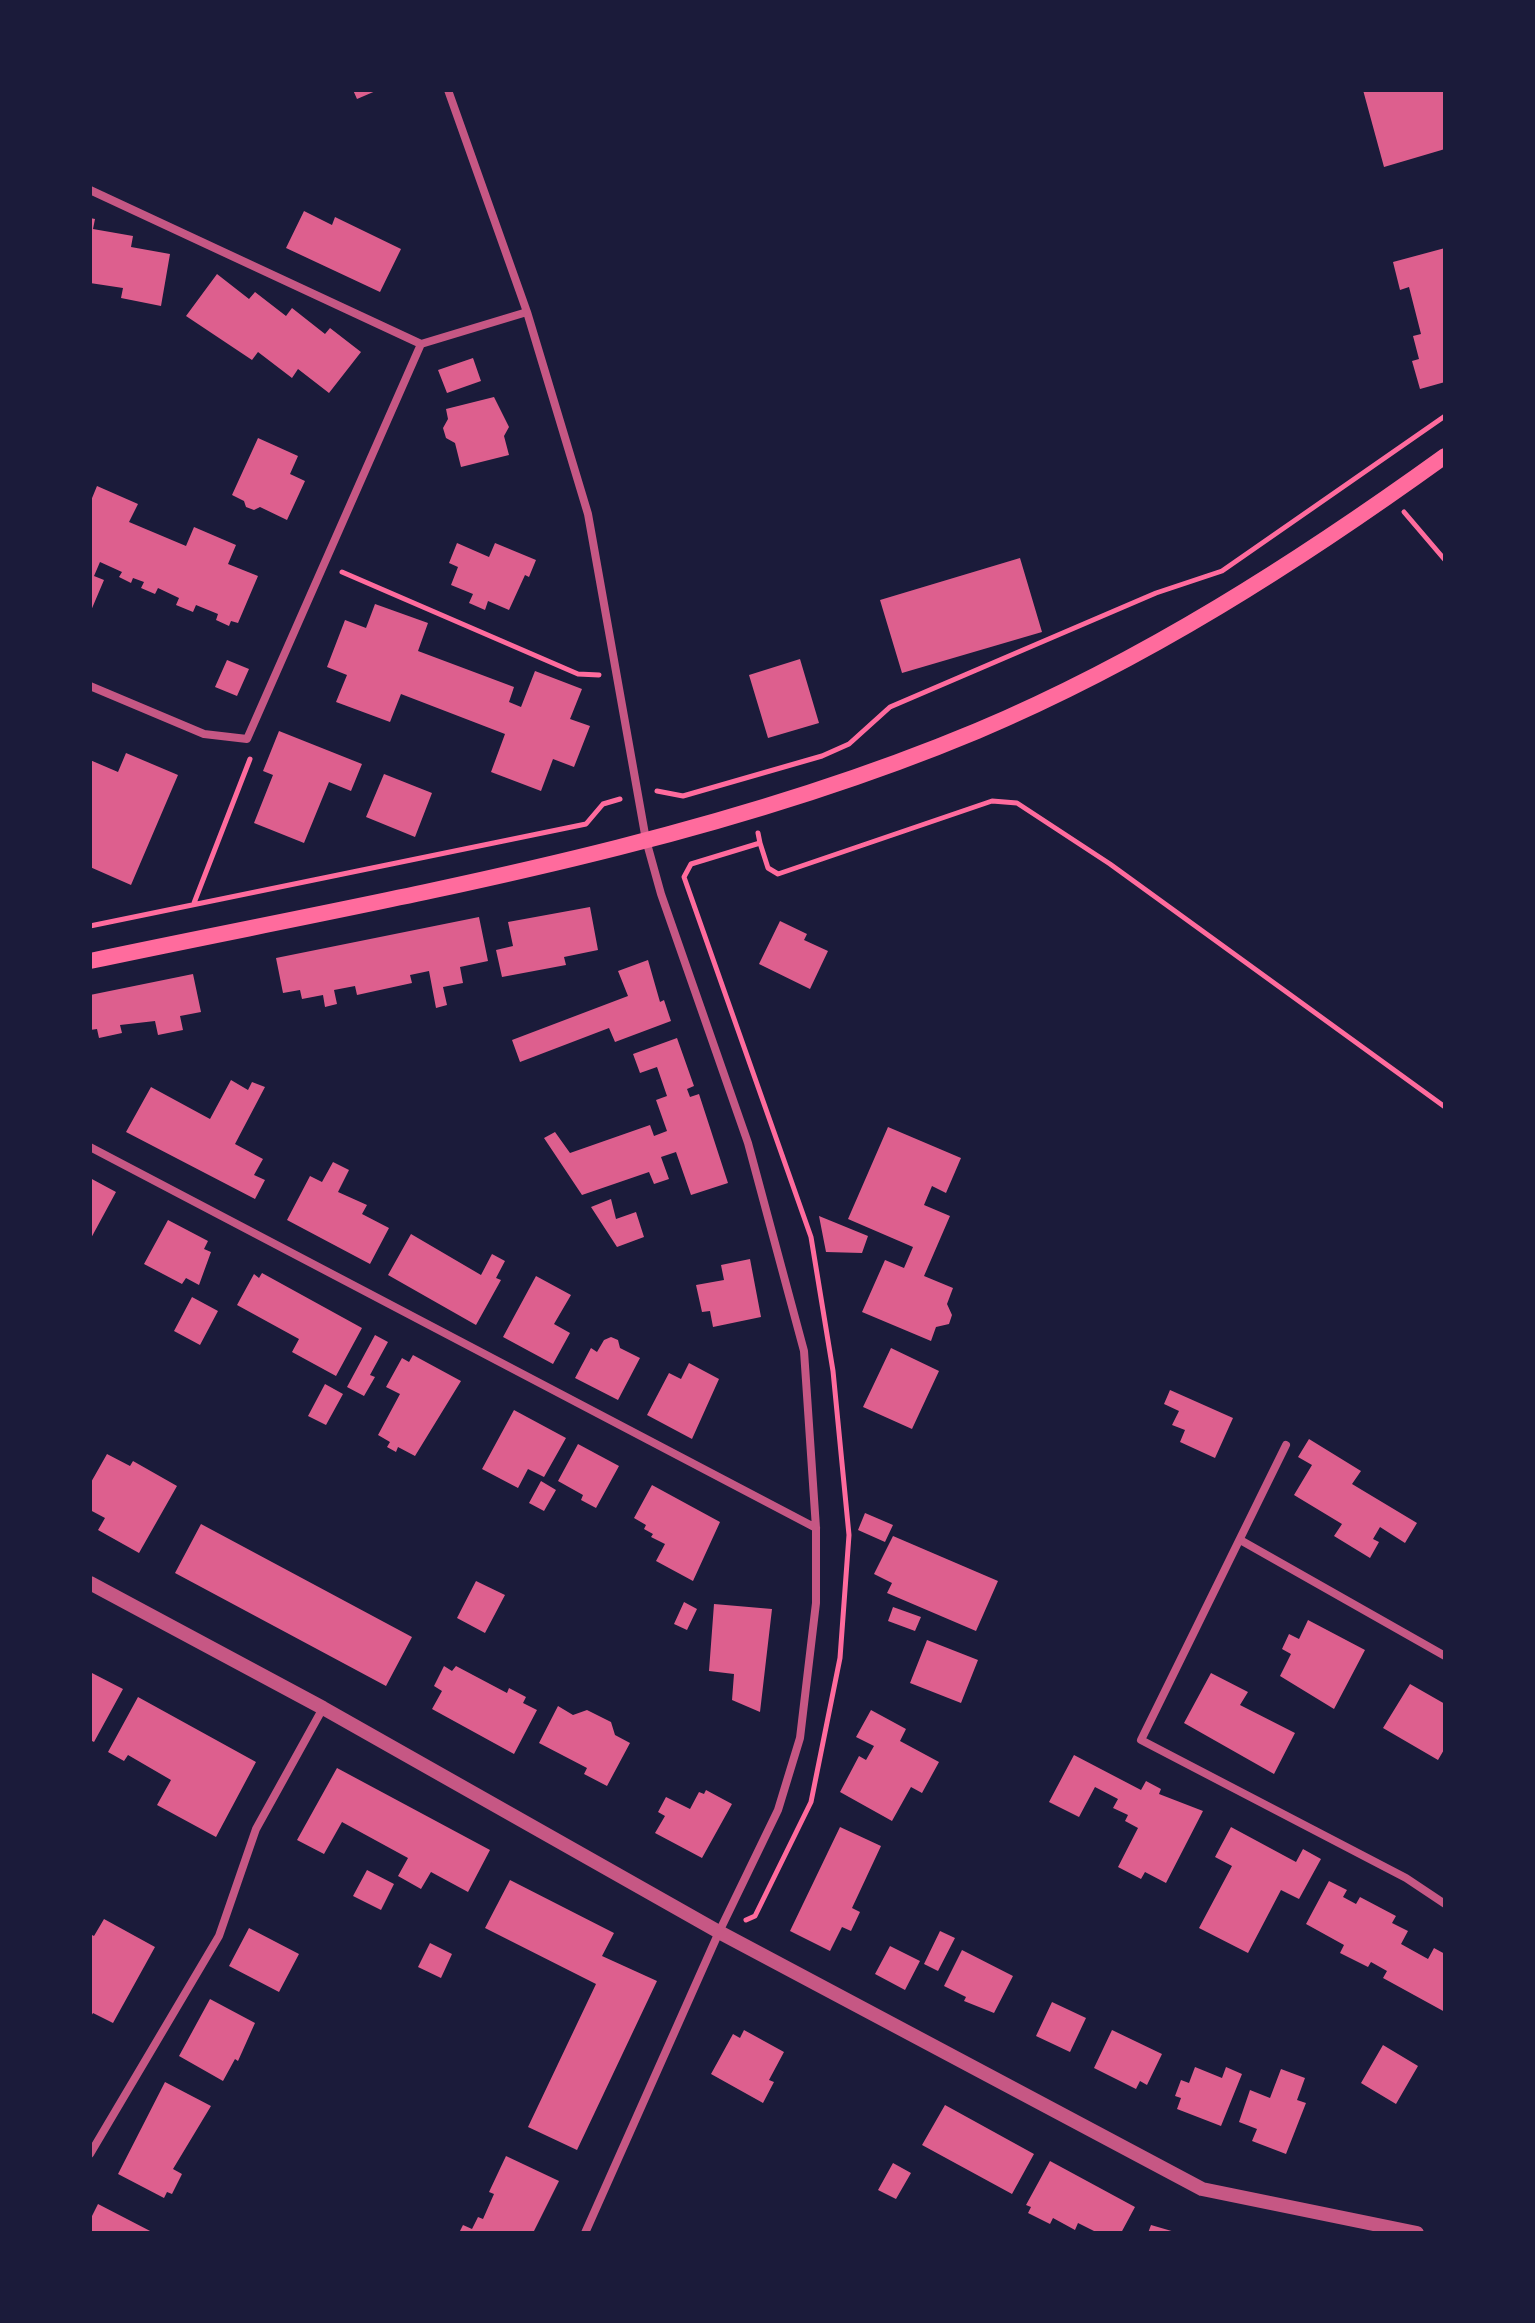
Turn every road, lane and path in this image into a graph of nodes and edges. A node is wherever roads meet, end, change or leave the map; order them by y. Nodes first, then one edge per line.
1 (448, 90) edge
2 (90, 190) edge
3 (527, 312) junction
4 (421, 344) junction
5 (1445, 416) edge
6 (1445, 456) edge
7 (1390, 496) junction
8 (1445, 560) edge
9 (326, 565) junction
10 (617, 675) junction
11 (90, 686) edge
12 (247, 739) junction
13 (637, 794) junction
14 (646, 840) junction
15 (760, 843) dead end
16 (194, 904) junction
17 (90, 926) edge
18 (90, 961) edge
19 (1445, 1107) edge
20 (90, 1147) edge
21 (1286, 1445) dead end
22 (816, 1528) junction
23 (1242, 1541) junction
24 (90, 1583) edge
25 (1445, 1656) edge
26 (323, 1708) junction
27 (1445, 1904) edge
28 (719, 1932) junction
29 (90, 2154) edge
30 (1366, 2229) edge
31 (585, 2233) edge
32 (1417, 2233) edge

1 - 3 street
2 - 4 street
3 - 4 street
3 - 10 street
4 - 9 street
5 - 13 path
6 - 7 main road
7 - 8 path
7 - 14 main road
9 - 10 path
9 - 12 street
10 - 13 street
11 - 12 street
12 - 16 path
13 - 14 street
13 - 16 path
14 - 18 main road
14 - 22 street
15 - 19 path
16 - 17 path
20 - 22 street
21 - 23 street
22 - 28 street
23 - 25 street
23 - 27 street
24 - 26 street
26 - 28 street
26 - 29 street
28 - 30 street
28 - 31 street
30 - 32 street

